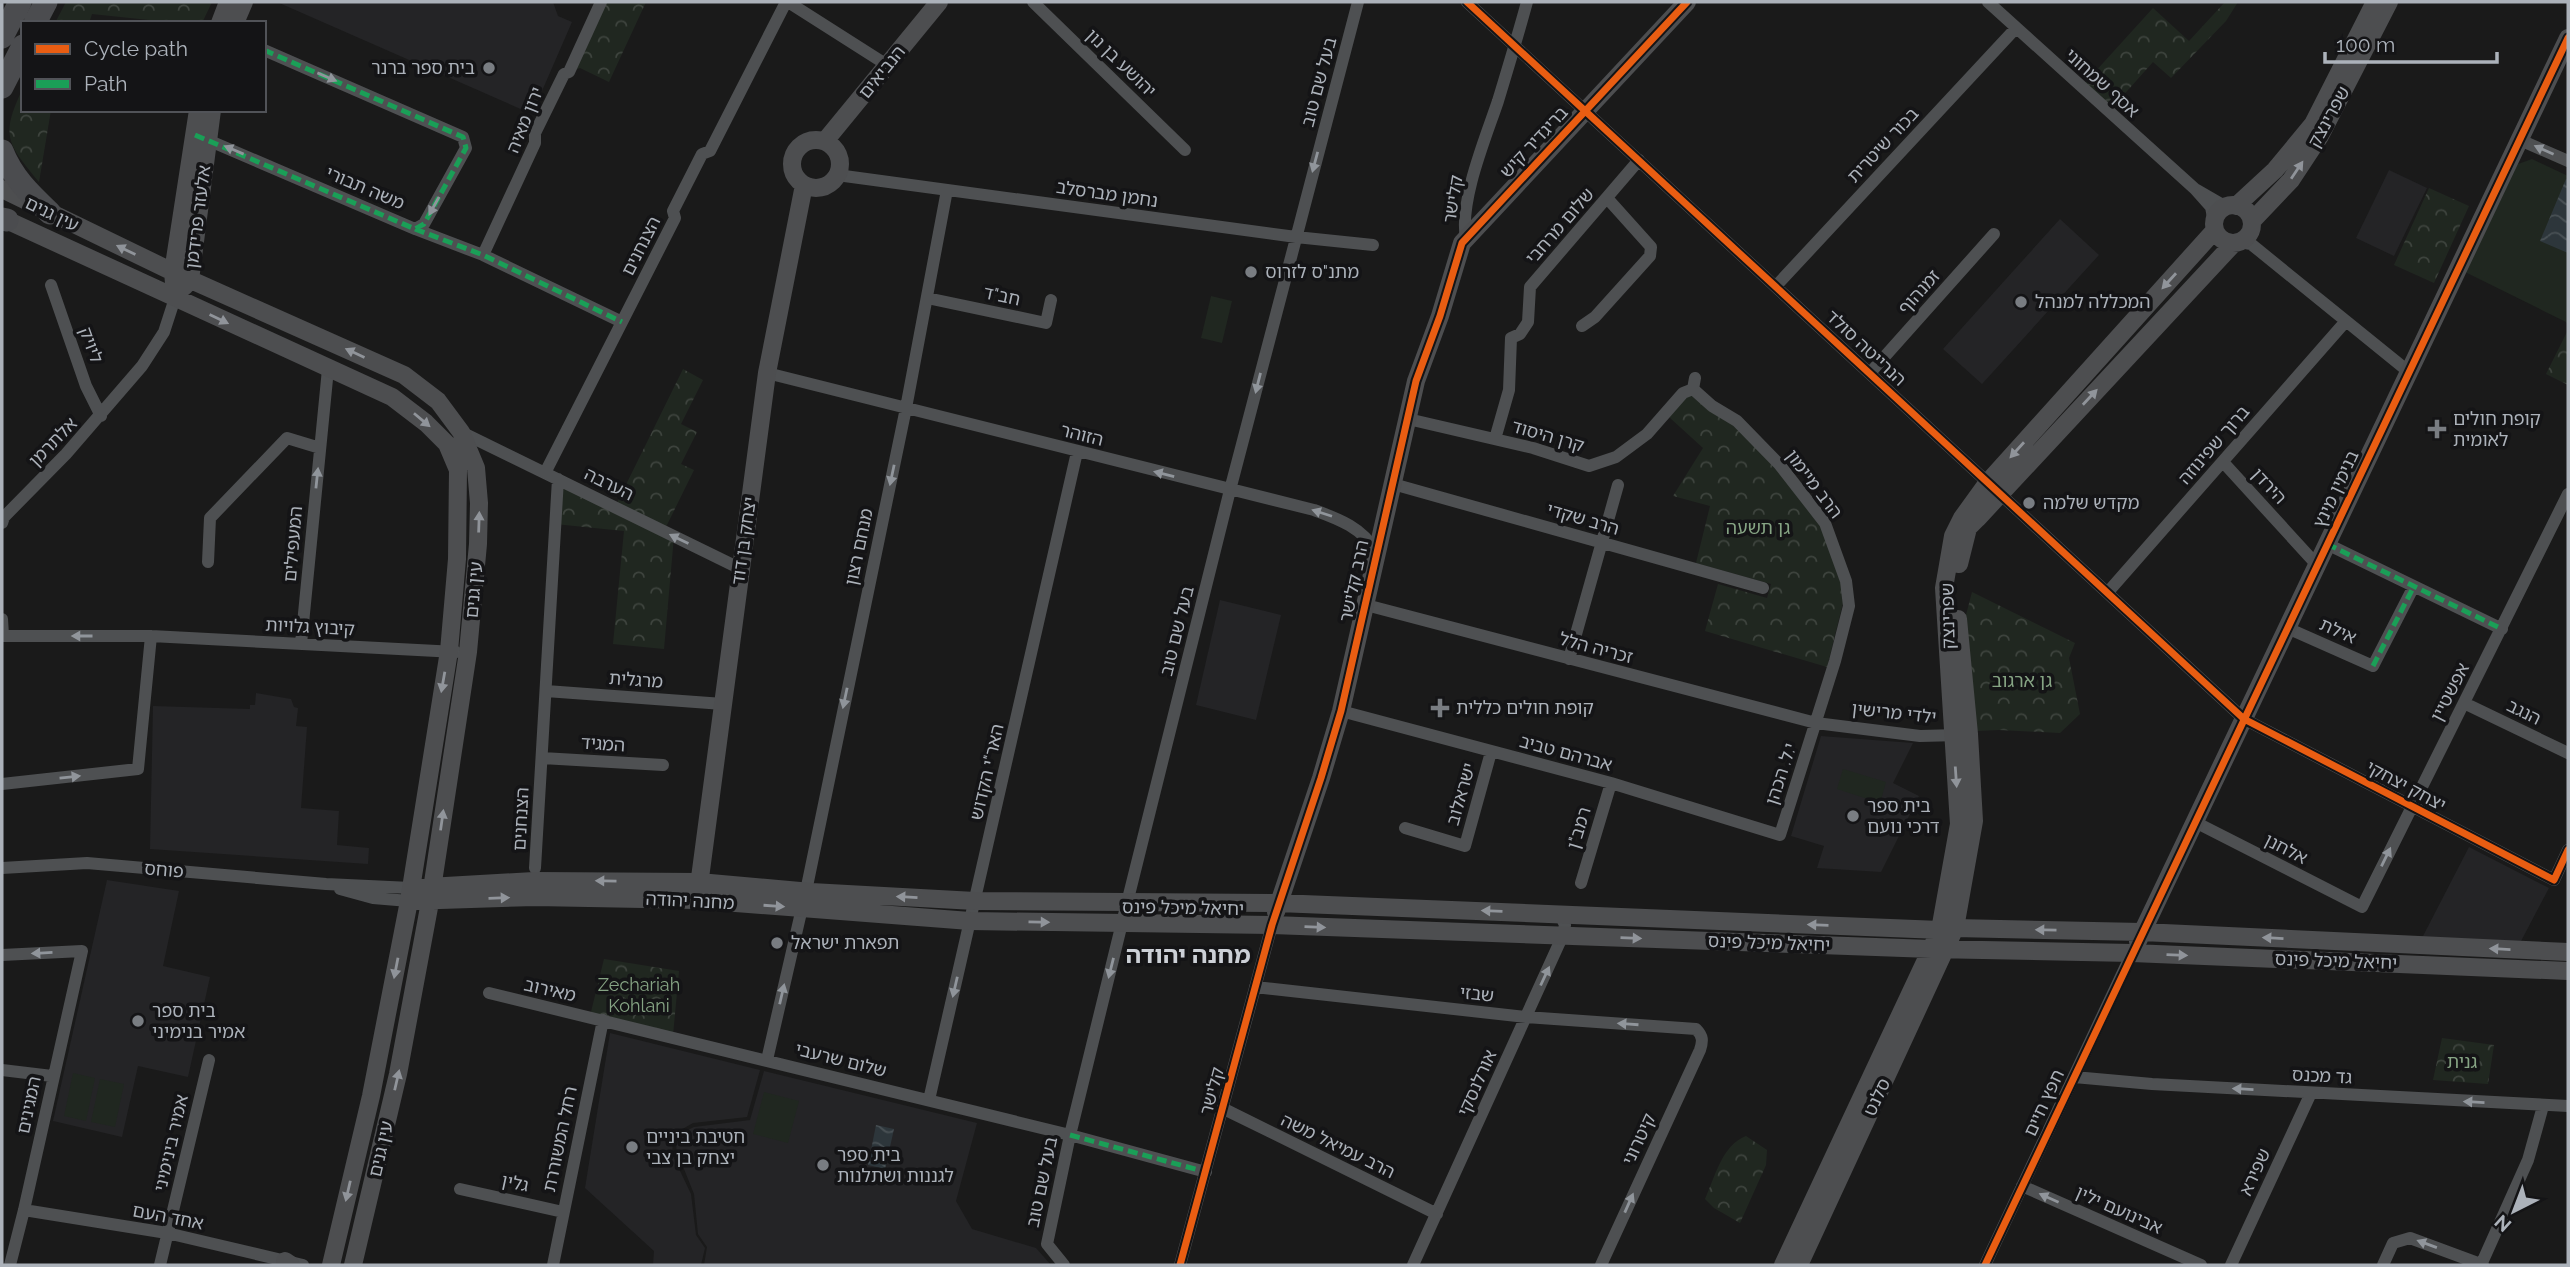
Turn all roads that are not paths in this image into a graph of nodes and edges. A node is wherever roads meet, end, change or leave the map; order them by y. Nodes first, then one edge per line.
1 (20, 2) edge
2 (46, 2) edge
3 (228, 2) edge
4 (244, 2) edge
5 (601, 2) edge
6 (787, 2) edge
7 (939, 2) edge
8 (1033, 2) edge
9 (1358, 2) edge
10 (1467, 2) edge
11 (1527, 2) edge
12 (1687, 2) edge
13 (1988, 2) edge
14 (2375, 2) edge
15 (2389, 2) edge
16 (36, 21) edge
17 (221, 21) edge
18 (236, 21) edge
19 (2016, 28) junction
20 (2, 37) edge
21 (2568, 38) edge
22 (1516, 47) junction
23 (21, 50) edge
24 (266, 51) edge
25 (887, 65) junction
26 (2, 87) edge
27 (1585, 111) junction
28 (198, 112) edge
29 (211, 112) edge
30 (201, 137) junction
31 (2520, 140) junction
32 (825, 141) junction
33 (1185, 150) dead end
34 (2, 151) edge
35 (1639, 160) junction
36 (2568, 161) edge
37 (837, 175) junction
38 (804, 185) junction
39 (2, 189) edge
40 (2195, 189) junction
41 (947, 190) junction
42 (1607, 198) junction
43 (2233, 206) junction
44 (50, 213) junction
45 (4, 219) edge
46 (2214, 227) junction
47 (415, 229) junction
48 (1994, 234) dead end
49 (179, 236) junction
50 (1296, 237) junction
51 (2245, 237) junction
52 (1464, 240) junction
53 (1373, 244) dead end
54 (483, 255) junction
55 (150, 262) junction
56 (173, 272) junction
57 (190, 280) junction
58 (51, 285) dead end
59 (1776, 286) junction
60 (175, 298) junction
61 (927, 298) junction
62 (1051, 300) dead end
63 (2346, 321) junction
64 (622, 322) junction
65 (1582, 326) dead end
66 (328, 369) junction
67 (2409, 372) junction
68 (767, 373) junction
69 (1870, 373) junction
70 (1694, 383) joint
71 (906, 408) junction
72 (101, 416) junction
73 (1408, 419) junction
74 (461, 432) junction
75 (1495, 439) junction
76 (320, 448) junction
77 (1077, 452) junction
78 (2222, 462) junction
79 (545, 473) junction
80 (558, 479) junction
81 (1393, 484) junction
82 (1618, 485) dead end
83 (1994, 487) junction
84 (1230, 490) junction
85 (2568, 494) edge
86 (2, 519) edge
87 (1602, 543) junction
88 (2328, 544) junction
89 (1376, 552) junction
90 (208, 562) dead end
91 (2317, 565) junction
92 (741, 569) junction
93 (2414, 586) junction
94 (1763, 588) dead end
95 (2108, 592) junction
96 (1366, 606) junction
97 (2, 619) edge
98 (2287, 628) junction
99 (2502, 629) junction
100 (2, 636) edge
101 (150, 636) junction
102 (301, 644) junction
103 (449, 651) junction
104 (468, 652) junction
105 (1569, 659) junction
106 (545, 691) junction
107 (2464, 703) junction
108 (723, 704) junction
109 (1341, 711) junction
110 (2244, 719) junction
111 (1816, 723) junction
112 (1961, 735) junction
113 (1491, 752) junction
114 (2568, 753) edge
115 (542, 758) junction
116 (663, 765) dead end
117 (1611, 783) junction
118 (2, 784) edge
119 (2410, 806) junction
120 (2195, 822) junction
121 (1405, 828) dead end
122 (1780, 835) joint
123 (2568, 850) edge
124 (535, 868) dead end
125 (2, 869) edge
126 (1581, 883) dead end
127 (698, 891) junction
128 (410, 894) junction
129 (431, 895) junction
130 (468, 900) junction
131 (802, 900) junction
132 (975, 901) junction
133 (1127, 902) junction
134 (1278, 903) junction
135 (1959, 904) junction
136 (2154, 906) junction
137 (2362, 907) joint
138 (1560, 914) junction
139 (970, 921) junction
140 (1122, 923) junction
141 (1272, 925) junction
142 (1947, 929) junction
143 (1983, 930) junction
144 (2142, 932) junction
145 (2175, 933) junction
146 (1563, 935) junction
147 (1938, 949) junction
148 (2132, 953) junction
149 (2568, 953) edge
150 (2, 956) edge
151 (420, 958) junction
152 (2568, 971) edge
153 (1255, 986) junction
154 (489, 993) dead end
155 (1526, 1017) junction
156 (603, 1020) junction
157 (1696, 1029) joint
158 (209, 1060) dead end
159 (767, 1060) junction
160 (2, 1070) edge
161 (52, 1076) junction
162 (2074, 1077) junction
163 (2311, 1093) junction
164 (929, 1100) junction
165 (2543, 1106) junction
166 (2568, 1106) edge
167 (1224, 1109) junction
168 (1070, 1135) junction
169 (1206, 1172) junction
170 (2022, 1186) junction
171 (460, 1189) dead end
172 (24, 1210) junction
173 (563, 1212) junction
174 (1437, 1214) junction
175 (167, 1233) junction
176 (293, 1264) edge
177 (10, 1265) edge
178 (160, 1265) edge
179 (331, 1265) edge
180 (354, 1265) edge
181 (553, 1265) edge
182 (1065, 1265) edge
183 (1180, 1265) edge
184 (1413, 1265) edge
185 (1601, 1265) edge
186 (1783, 1265) edge
187 (1799, 1265) edge
188 (1984, 1265) edge
189 (2201, 1265) edge
190 (2231, 1265) edge
191 (2383, 1265) edge
192 (2482, 1265) edge

1 - 20 highway
2 - 16 highway
3 - 17 street
4 - 18 street
5 - 54 street, ירון מאיה
6 - 25 street
6 - 64 street, הצנחנים
7 - 25 street, הנביאים
8 - 33 street, יהושע בן נון
9 -> 50 street, בעל שם טוב
10 - 22 street, הנרייטה סולד
11 - 22 street, קלישר
12 - 27 street, בריגדיר קיש
13 - 19 street, אסף שמחוני
14 - 43 street, שפרינצק
51 -> 15 street, שפרינצק
19 - 40 street, אסף שמחוני
19 - 59 street, בכור שיטרית
21 - 31 street, בנימין מינץ
22 - 27 street, הנרייטה סולד
22 - 52 street, קלישר
23 - 26 highway
24 -> 47 street, משה תבורי
25 - 32 street, הנביאים
27 - 35 street, הנרייטה סולד
27 - 52 street, בריגדיר קיש
28 - 30 street, אלעזר פרידמן
29 - 30 street, אלעזר פרידמן
47 -> 30 street, משה תבורי
30 - 49 street, אלעזר פרידמן
30 - 57 street, אלעזר פרידמן
36 -> 31 street
31 - 67 street, בנימין מינץ
32 - 37 street
32 - 38 street
34 - 44 highway
35 - 42 street, שלום מרחבי
35 - 59 street, הנרייטה סולד
37 - 38 street
37 - 41 street, נחמן מברסלב
38 - 68 street, יצחק בן דוד
39 - 44 street, עין גנים
40 - 43 street, אסף שמחוני
40 - 46 street, אסף שמחוני
41 - 50 street, נחמן מברסלב
41 - 61 street, מנחם רצון
42 - 65 street
42 - 75 street, שלום מרחבי
43 - 46 street
43 - 51 street
55 -> 44 street, עין גנים
45 - 60 street, עין גנים
46 - 51 street
46 -> 83 street, שפרינצק
47 - 54 street
48 - 69 street, זמנהוף
49 - 55 street
49 - 56 street, אלעזר פרידמן
50 - 53 street, נחמן מברסלב
50 -> 84 street, בעל שם טוב
51 - 63 street
83 -> 51 street, שפרינצק
52 - 73 street, הרב קלישר
54 - 64 street
55 - 56 street, עין גנים
56 - 57 street, עין גנים
56 - 60 street, אלעזר פרידמן
57 - 60 street, אלעזר פרידמן
74 -> 57 street, עין גנים
58 - 72 street, ליויק
59 - 69 street, הנרייטה סולד
60 -> 66 street, עין גנים
60 - 72 street, אלתרמן
61 - 62 street, חב"ד
61 - 71 street, מנחם רצון
63 - 67 street
63 - 78 street, ברוך שפינוזה
64 - 79 street, הצנחנים
66 - 76 street, המעפילים
66 -> 103 street, עין גנים
67 - 88 street, בנימין מינץ
68 - 71 street, הזוהר
68 - 92 street, יצחק בן דוד
69 - 83 street, הנרייטה סולד
70 - 75 street, קרן היסוד
70 - 111 street, הרב מיימון
71 - 77 street, הזוהר
71 -> 131 street, מנחם רצון
72 - 86 street, אלתרמן
73 - 75 street, קרן היסוד
73 - 81 street, הרב קלישר
74 - 79 street, הערבה
104 -> 74 street, עין גנים
76 - 90 street
102 -> 76 street, המעפילים
84 -> 77 street, הזוהר
77 - 132 street, האר"י הקדוש
78 - 91 street, הירדן
78 - 95 street, ברוך שפינוזה
79 - 80 street, הערבה
92 -> 80 street, הערבה
80 - 106 street, הצנחנים
81 - 87 street, הרב שקדי
81 - 89 street, הרב קלישר
82 - 87 street
83 - 95 street, הנרייטה סולד
83 - 112 street, שפרינצק
89 -> 84 street, הזוהר
84 - 133 street, בעל שם טוב
85 - 99 street, אפשטיין
87 - 94 street, הרב שקדי
87 - 105 street
88 - 91 street, בנימין מינץ
88 - 93 street
89 - 96 street, הרב קלישר
91 - 98 street, בנימין מינץ
92 - 108 street, יצחק בן דוד
93 - 98 street, אילת
93 - 99 street
95 - 110 street, הנרייטה סולד
96 - 105 street, זכריה הלל
96 - 109 street, הרב קלישר
97 - 100 street
98 - 110 street, בנימין מינץ
99 - 107 street, אפשטיין
101 -> 100 street, קיבוץ גלויות
101 - 102 street, קיבוץ גלויות
118 -> 101 street
102 - 103 street, קיבוץ גלויות
103 - 104 street, קיבוץ גלויות
103 -> 128 street, עין גנים
129 -> 104 street, עין גנים
105 - 111 street, זכריה הלל
106 - 108 street, מרגלית
106 - 115 street, הצנחנים
107 - 114 street, הנגב
107 - 119 street, אפשטיין
108 - 127 street, יצחק בן דוד
109 - 113 street, אברהם טביב
109 - 134 street, הרב קלישר
110 - 119 street, יצחק יצחקי
110 - 120 street, בנימין מינץ
111 - 112 street, ילדי מרישין
111 - 122 street, י.ל. הכהן
112 - 135 street, שפרינצק
112 -> 142 street, שפרינצק
113 - 117 street, אברהם טביב
113 - 121 street, ישראלוב
115 - 116 street, המגיד
115 - 124 street, הצנחנים
117 - 122 street, אברהם טביב
117 - 126 street, רמב"ן
119 - 123 street, יצחק יצחקי
137 -> 119 street, אפשטיין
120 - 136 street, בנימין מינץ
120 - 137 street, אלחנן
125 - 128 street, פוחס
127 -> 129 street, מחנה יהודה
130 -> 127 street, מחנה יהודה
127 - 131 street, מחנה יהודה
128 - 129 street, פוחס
128 -> 179 street, עין גנים
129 - 130 street, מחנה יהודה
129 - 151 street, עין גנים
130 - 151 street
132 -> 131 street, מחנה יהודה
131 - 139 street, מחנה יהודה
159 -> 131 street, מנחם רצון
132 - 133 street, יחיאל מיכל פינס
132 - 139 street, האר"י הקדוש
133 - 134 street, יחיאל מיכל פינס
133 - 140 street, בעל שם טוב
138 -> 134 street, יחיאל מיכל פינס
134 - 141 street, הרב קלישר
135 - 142 street, שפרינצק
135 - 143 street
136 - 144 street, בנימין מינץ
136 - 145 street
142 -> 138 street, יחיאל מיכל פינס
138 - 146 street
139 -> 140 street, יחיאל מיכל פינס
139 -> 164 street, האר"י הקדוש
140 - 141 street, יחיאל מיכל פינס
140 -> 168 street, בעל שם טוב
141 -> 146 street, יחיאל מיכל פינס
141 - 153 street, קלישר
142 - 143 street, יחיאל מיכל פינס
142 - 147 street, סלנט
144 -> 143 street, יחיאל מיכל פינס
144 - 145 street, יחיאל מיכל פינס
144 - 148 street, בנימין מינץ
149 -> 145 street, יחיאל מיכל פינס
146 -> 147 street, יחיאל מיכל פינס
155 -> 146 street, אורלנסקי
147 - 148 street, יחיאל מיכל פינס
147 - 186 street, סלנט
147 - 187 street, סלנט
148 -> 152 street, יחיאל מיכל פינס
148 - 162 street, חפץ חיים
161 -> 150 street, המגינים
180 -> 151 street, עין גנים
153 - 155 street, שבזי
153 - 167 street, קלישר
154 - 156 street, מאירוב
157 -> 155 street, שבזי
155 - 174 street, אורלנסקי
156 - 159 street, שלום שרעבי
156 - 173 street, רחל המשוררת
185 -> 157 street, קיטרוני
158 - 175 street, אמיר בינימיני
159 - 164 street, שלום שרעבי
160 - 161 street
161 - 172 street, המגינים
163 -> 162 street, גד מכנס
162 - 170 street, חפץ חיים
165 -> 163 street, גד מכנס
163 - 190 street, שפירא
164 - 168 street, שלום שרעבי
165 - 166 street, גד מכנס
165 - 192 street
167 - 169 street, קלישר
167 - 174 street, הרב עמיאל משה
168 - 169 street, שלום שרעבי
168 - 182 street, בעל שם טוב
169 - 183 street, קלישר
170 - 188 street, חפץ חיים
189 -> 170 street, אבינועם ילין
171 - 173 street, גלין
172 - 175 street, אחד העם
172 - 177 street, המגינים
173 - 181 street, רחל המשוררת
174 - 184 street, אורלנסקי
175 - 176 street, אחד העם
175 - 178 street, אמיר בינימיני
192 -> 191 street

